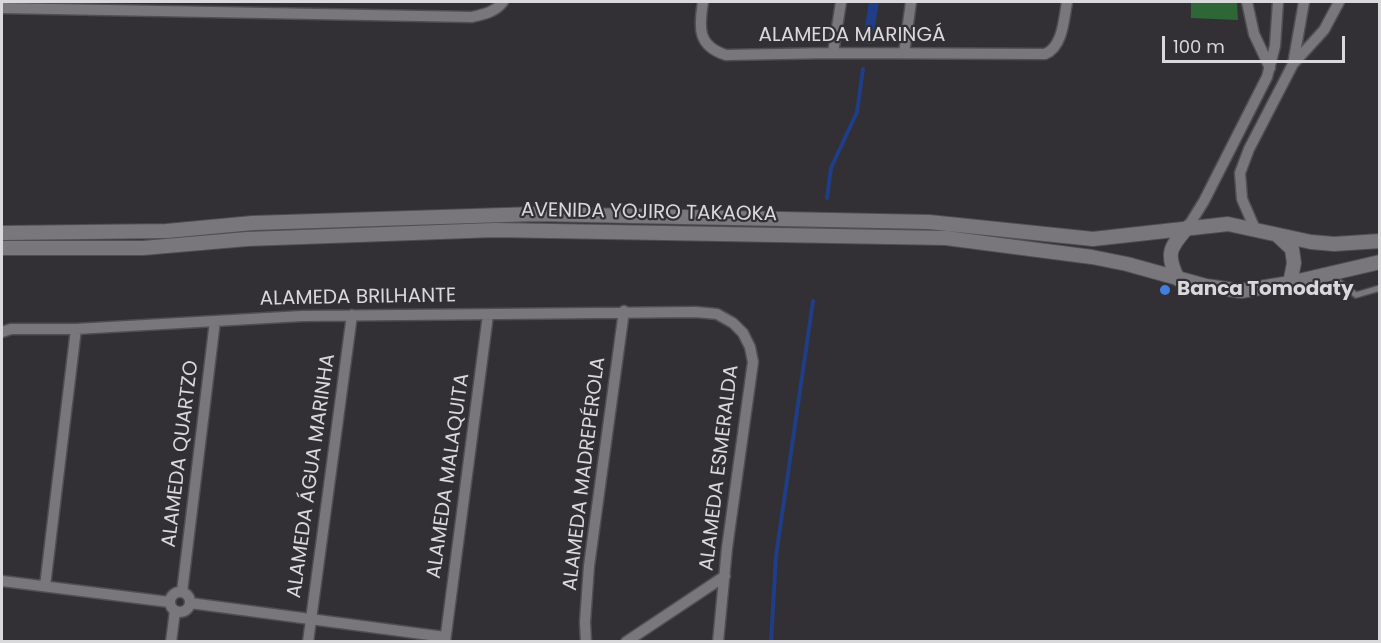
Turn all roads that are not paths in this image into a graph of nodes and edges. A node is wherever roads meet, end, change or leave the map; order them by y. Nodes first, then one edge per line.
1 (503, 2) edge
2 (703, 2) edge
3 (841, 2) edge
4 (911, 2) edge
5 (1067, 2) edge
6 (1247, 2) edge
7 (1278, 2) edge
8 (1304, 2) edge
9 (1338, 2) edge
10 (199, 7) edge
11 (2, 8) edge
12 (1275, 45) junction
13 (1296, 46) junction
14 (833, 53) junction
15 (904, 54) junction
16 (1293, 64) junction
17 (1270, 68) junction
18 (1188, 227) junction
19 (1255, 229) junction
20 (2, 233) edge
21 (1277, 235) junction
22 (1380, 241) edge
23 (2, 248) edge
24 (1380, 262) edge
25 (1329, 273) junction
26 (1178, 279) junction
27 (1290, 283) junction
28 (1380, 288) edge
29 (624, 311) junction
30 (717, 314) joint
31 (352, 315) junction
32 (488, 315) junction
33 (215, 321) junction
34 (76, 329) junction
35 (2, 332) edge
36 (724, 576) junction
37 (2, 581) edge
38 (45, 586) junction
39 (182, 592) junction
40 (190, 603) junction
41 (172, 607) junction
42 (311, 619) junction
43 (445, 639) edge
44 (171, 642) edge
45 (308, 642) edge
46 (586, 642) edge
47 (626, 642) edge
48 (718, 642) edge

1 - 10 street
2 - 14 street, ALAMEDA MARINGÁ
3 - 14 street
4 - 15 street
5 - 15 street, ALAMEDA MARINGÁ
6 - 17 street
7 - 12 street
8 - 13 street
9 - 16 street
10 - 11 street
12 - 13 street
12 - 17 street
13 - 16 street
14 - 15 street, ALAMEDA MARINGÁ
16 - 19 street
17 - 18 street
18 - 19 main road, AVENIDA YOJIRO TAKAOKA
18 - 20 main road, AVENIDA YOJIRO TAKAOKA
18 - 26 main road
19 - 21 main road, AVENIDA YOJIRO TAKAOKA
21 - 22 main road, AVENIDA YOJIRO TAKAOKA
21 - 27 main road
23 - 26 main road, AVENIDA YOJIRO TAKAOKA
24 - 25 main road, AVENIDA YOJIRO TAKAOKA
25 - 27 main road, AVENIDA YOJIRO TAKAOKA
25 - 28 lane
26 - 27 main road, AVENIDA YOJIRO TAKAOKA
29 - 30 street, ALAMEDA BRILHANTE
29 - 32 street, ALAMEDA BRILHANTE
29 - 46 street, ALAMEDA MADREPÉROLA
30 - 36 street, ALAMEDA ESMERALDA
31 - 32 street, ALAMEDA BRILHANTE
31 - 33 street, ALAMEDA BRILHANTE
31 - 42 street, ALAMEDA ÁGUA MARINHA
32 - 43 street, ALAMEDA MALAQUITA
33 - 34 street, ALAMEDA BRILHANTE
33 - 39 street, ALAMEDA QUARTZO
34 - 35 street, ALAMEDA BRILHANTE
34 - 38 street
36 - 47 street
36 - 48 street, ALAMEDA ESMERALDA
37 - 38 street
38 - 41 street
39 - 40 street
39 - 41 street
40 - 41 street
40 - 42 street
41 - 44 street
42 - 43 street
42 - 45 street, ALAMEDA ÁGUA MARINHA

